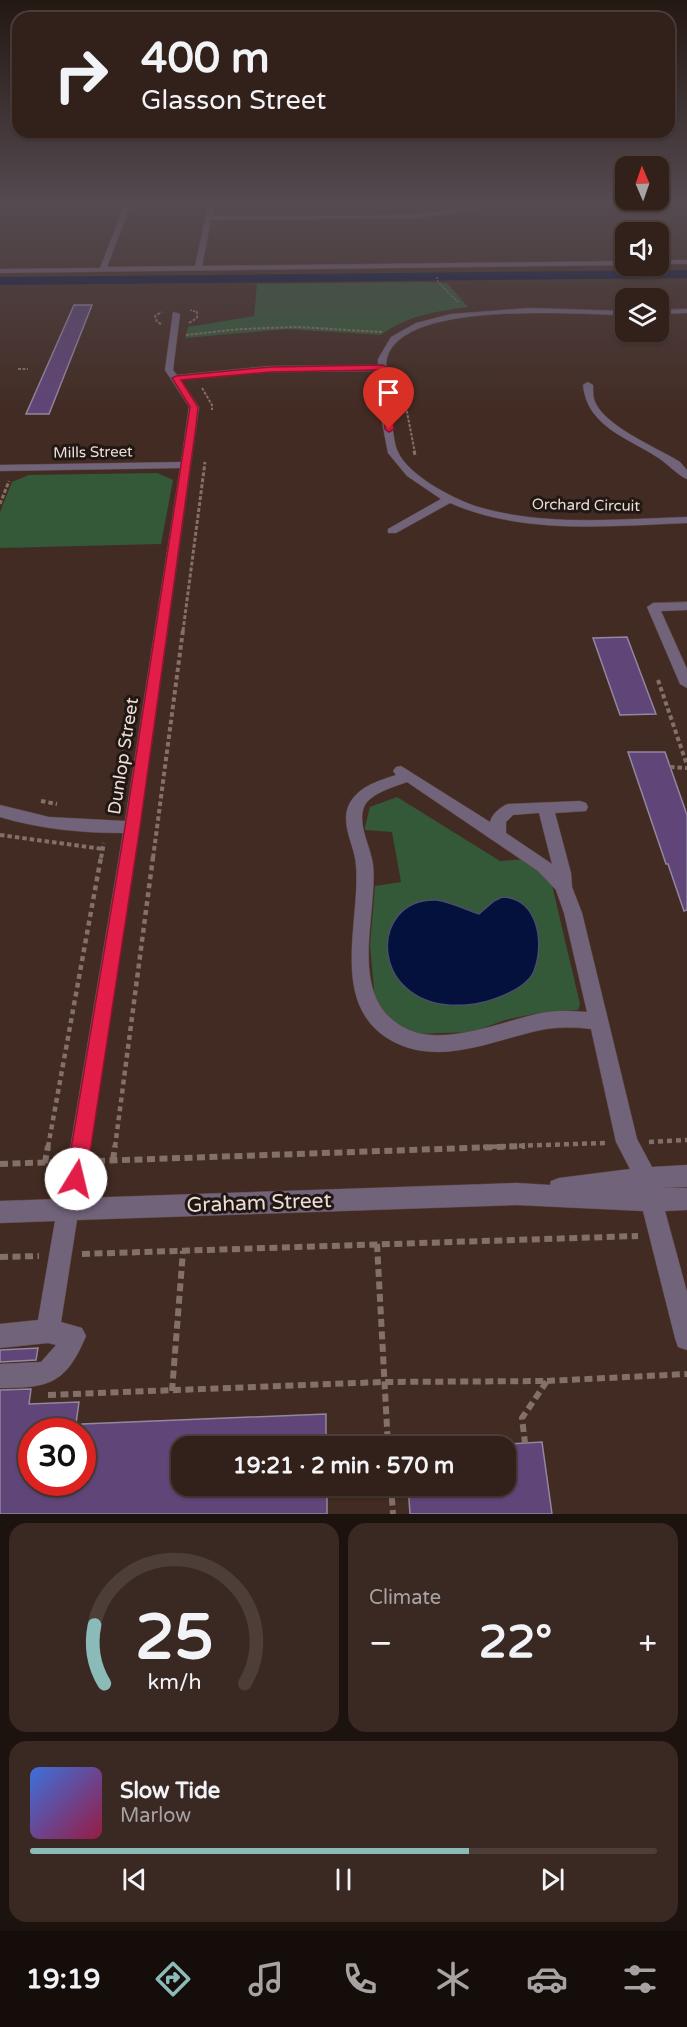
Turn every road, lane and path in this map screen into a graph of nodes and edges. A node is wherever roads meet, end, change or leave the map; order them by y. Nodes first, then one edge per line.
1 (435, 272) edge
2 (687, 311) edge
3 (669, 312) edge
4 (470, 313) junction
5 (615, 313) edge
6 (176, 314) dead end
7 (185, 335) dead end
8 (398, 363) dead end
9 (368, 368) junction
10 (383, 368) junction
11 (18, 369) dead end
12 (28, 369) dead end
13 (176, 378) junction
14 (207, 382) dead end
15 (588, 385) dead end
16 (211, 417) dead end
17 (206, 452) dead end
18 (420, 460) dead end
19 (186, 465) junction
20 (3, 472) edge
21 (687, 476) edge
22 (449, 499) junction
23 (0, 504) edge
24 (687, 520) edge
25 (392, 531) dead end
26 (687, 606) edge
27 (658, 680) dead end
28 (687, 684) edge
29 (132, 692) dead end
30 (687, 766) edge
31 (670, 767) dead end
32 (35, 800) dead end
33 (67, 806) dead end
34 (545, 807) junction
35 (580, 807) dead end
36 (100, 808) dead end
37 (110, 808) junction
38 (0, 811) edge
39 (107, 827) junction
40 (132, 827) junction
41 (0, 835) edge
42 (498, 835) junction
43 (103, 849) junction
44 (563, 887) junction
45 (598, 1021) junction
46 (687, 1140) edge
47 (627, 1142) junction
48 (113, 1160) junction
49 (79, 1162) junction
50 (45, 1163) junction
51 (0, 1164) edge
52 (687, 1176) edge
53 (646, 1178) junction
54 (517, 1194) junction
55 (687, 1198) edge
56 (652, 1200) junction
57 (68, 1210) junction
58 (0, 1212) edge
59 (662, 1235) junction
60 (377, 1244) junction
61 (183, 1251) junction
62 (60, 1255) junction
63 (0, 1257) edge
64 (48, 1331) junction
65 (0, 1336) edge
66 (687, 1338) edge
67 (687, 1374) edge
68 (0, 1376) edge
69 (547, 1381) junction
70 (383, 1382) junction
71 (172, 1391) junction
72 (44, 1395) dead end
73 (387, 1436) edge
74 (525, 1443) dead end
75 (392, 1496) edge
76 (393, 1514) edge

1 - 4 path
2 - 3 street
4 - 5 street, Orchard Circuit
4 - 10 street, Orchard Circuit
6 - 13 street, Dunlop Street
7 - 9 path
8 - 18 path
9 - 10 street
9 - 13 street
10 - 22 street, Orchard Circuit
11 - 12 path
13 - 19 street, Dunlop Street
14 - 16 path
15 - 21 street
17 - 48 path
19 - 20 street, Mills Street
19 - 40 street, Dunlop Street
20 - 23 path
22 - 24 street, Orchard Circuit
22 - 25 street
26 - 28 street
27 - 30 path
29 - 37 path
30 - 31 path
32 - 33 path
34 - 35 street
34 - 42 street
34 - 44 street
36 - 37 path
37 - 39 path
38 - 39 street
39 - 40 street
39 - 43 path
40 - 49 street, Dunlop Street
41 - 43 path
42 - 44 street
42 - 45 street
43 - 50 path
44 - 45 street
45 - 47 street
46 - 47 path
47 - 48 path
47 - 53 street
48 - 49 path
49 - 50 path
49 - 57 street, Dunlop Street
50 - 51 path
52 - 53 street, Graham Street
53 - 54 street, Graham Street
53 - 56 street
54 - 56 street, Graham Street
54 - 57 street, Graham Street
55 - 56 street, Graham Street
56 - 59 street
57 - 58 street, Graham Street
57 - 62 street, Dunlop Street
59 - 60 path
59 - 66 street
60 - 61 path
60 - 70 path
61 - 62 path
61 - 71 path
62 - 63 path
62 - 64 street, Dunlop Street
64 - 65 street
64 - 68 street
67 - 69 path
69 - 70 path
69 - 74 path
70 - 71 path
70 - 73 path
71 - 72 path
75 - 76 path

